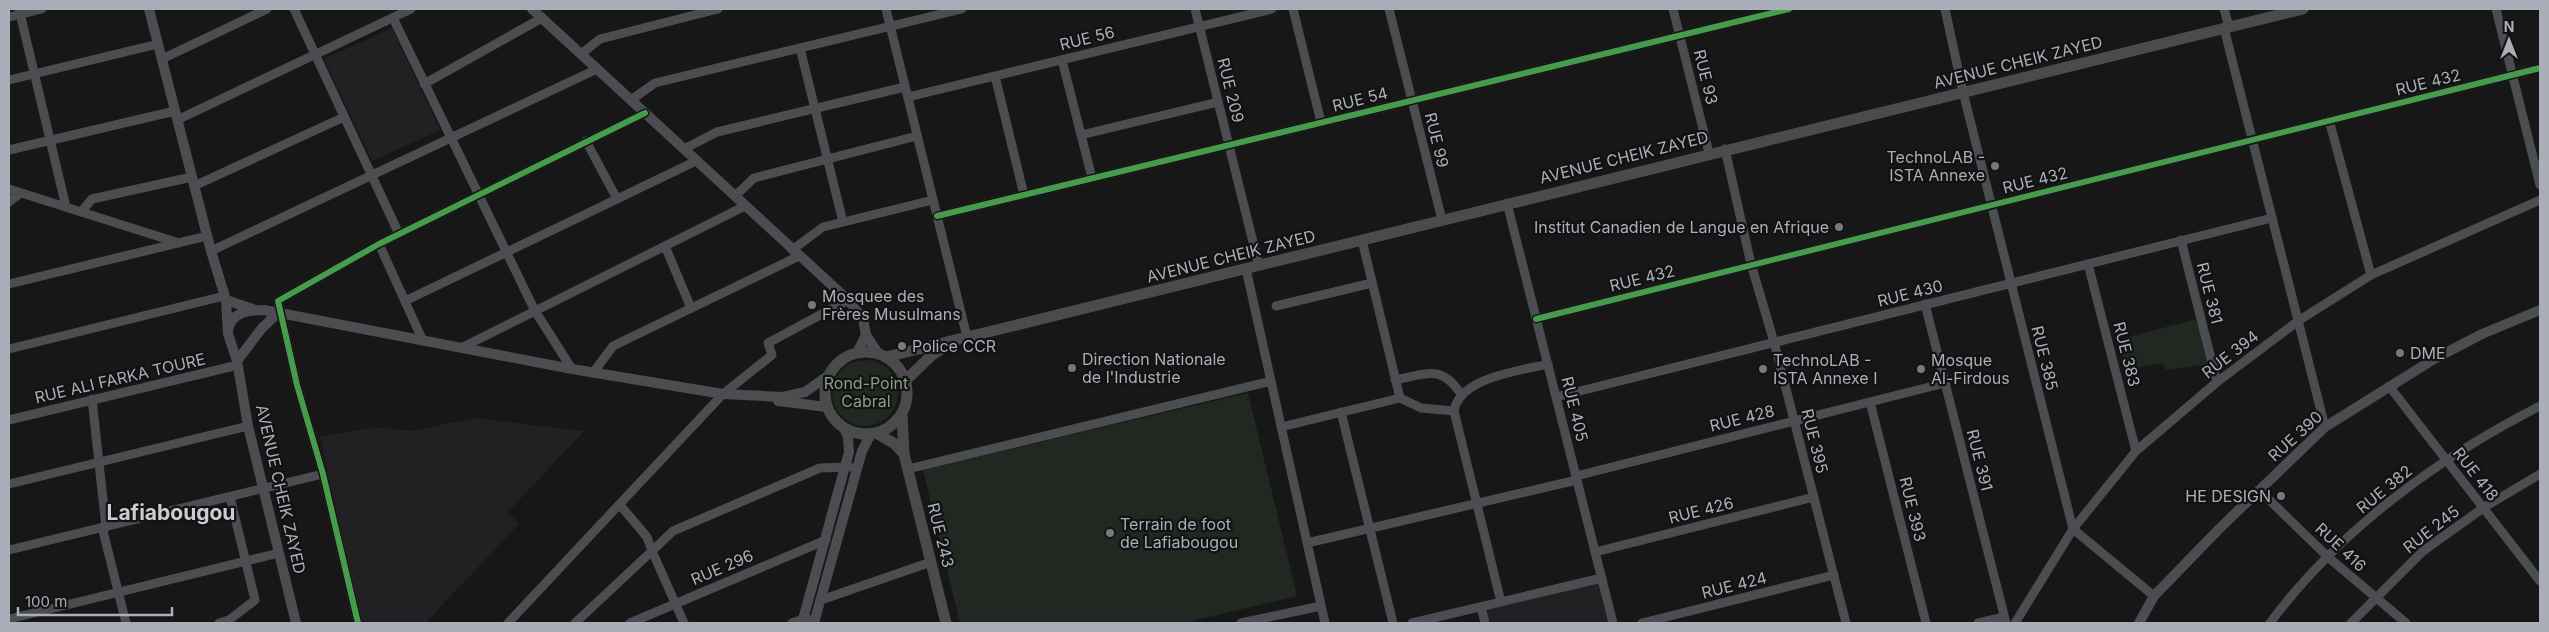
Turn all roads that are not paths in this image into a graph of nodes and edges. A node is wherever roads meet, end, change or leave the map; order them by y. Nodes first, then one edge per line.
1 (42, 9) edge
2 (149, 9) edge
3 (267, 9) edge
4 (294, 9) edge
5 (412, 9) edge
6 (532, 9) edge
7 (718, 9) edge
8 (886, 9) edge
9 (962, 9) edge
10 (1195, 9) edge
11 (1272, 9) edge
12 (1294, 9) edge
13 (1389, 9) edge
14 (1673, 9) edge
15 (1789, 9) edge
16 (1945, 9) edge
17 (2224, 9) edge
18 (2303, 9) edge
19 (2496, 9) edge
20 (20, 11) edge
21 (9, 17) edge
22 (392, 18) junction
23 (542, 18) junction
24 (890, 26) junction
25 (1200, 26) junction
26 (2226, 28) junction
27 (1680, 35) junction
28 (158, 44) junction
29 (800, 48) junction
30 (315, 54) junction
31 (581, 54) junction
32 (162, 59) junction
33 (1062, 60) junction
34 (2540, 68) edge
35 (598, 69) junction
36 (35, 74) junction
37 (2512, 75) junction
38 (995, 76) junction
39 (9, 80) edge
40 (424, 84) junction
41 (906, 87) junction
42 (1963, 92) junction
43 (908, 98) junction
44 (631, 100) junction
45 (1412, 100) junction
46 (1218, 102) junction
47 (815, 108) junction
48 (645, 113) junction
49 (176, 115) junction
50 (344, 117) junction
51 (2329, 120) junction
52 (1322, 122) junction
53 (1081, 135) junction
54 (918, 136) junction
55 (450, 138) junction
56 (50, 140) junction
57 (2252, 140) junction
58 (586, 141) junction
59 (1229, 145) junction
60 (684, 149) junction
61 (1726, 149) junction
62 (9, 150) edge
63 (1709, 153) junction
64 (696, 160) junction
65 (828, 160) junction
66 (371, 174) junction
67 (1092, 178) junction
68 (193, 182) junction
69 (2540, 186) edge
70 (9, 189) edge
71 (21, 193) junction
72 (477, 195) junction
73 (1024, 195) junction
74 (735, 196) junction
75 (616, 199) junction
76 (933, 200) junction
77 (2540, 200) edge
78 (9, 202) edge
79 (1507, 202) junction
80 (1991, 205) junction
81 (745, 206) junction
82 (66, 207) junction
83 (81, 212) junction
84 (937, 216) junction
85 (2272, 218) junction
86 (1442, 220) junction
87 (843, 222) junction
88 (399, 234) junction
89 (207, 236) junction
90 (1362, 240) junction
91 (2181, 240) junction
92 (180, 243) junction
93 (379, 244) junction
94 (665, 246) junction
95 (210, 251) junction
96 (506, 252) junction
97 (796, 253) junction
98 (1751, 264) junction
99 (2088, 264) junction
100 (1259, 266) junction
101 (1246, 269) junction
102 (2371, 275) junction
103 (1372, 283) junction
104 (2011, 283) junction
105 (9, 284) edge
106 (225, 298) junction
107 (848, 300) junction
108 (405, 301) junction
109 (1925, 304) junction
110 (1276, 306) dead end
111 (691, 308) junction
112 (256, 309) junction
113 (535, 311) junction
114 (2539, 313) edge
115 (279, 315) junction
116 (1536, 319) junction
117 (2298, 321) junction
118 (262, 328) junction
119 (866, 335) junction
120 (228, 336) junction
121 (967, 337) junction
122 (254, 338) junction
123 (424, 341) junction
124 (954, 341) junction
125 (1774, 342) junction
126 (461, 348) junction
127 (9, 349) edge
128 (857, 352) junction
129 (882, 355) junction
130 (238, 363) junction
131 (1548, 364) junction
132 (572, 369) junction
133 (593, 373) junction
134 (829, 375) junction
135 (906, 380) junction
136 (1395, 380) junction
137 (1271, 381) junction
138 (2217, 382) junction
139 (1945, 383) junction
140 (2388, 386) junction
141 (723, 394) junction
142 (1461, 394) junction
143 (737, 395) junction
144 (1556, 397) junction
145 (1400, 398) junction
146 (92, 400) junction
147 (1870, 402) junction
148 (2540, 406) edge
149 (827, 407) junction
150 (1454, 411) junction
151 (1341, 412) junction
152 (902, 415) junction
153 (9, 420) edge
154 (1794, 421) junction
155 (248, 426) junction
156 (1281, 427) junction
157 (2325, 427) junction
158 (844, 428) junction
159 (873, 434) junction
160 (2136, 451) junction
161 (904, 454) junction
162 (2446, 460) junction
163 (99, 462) junction
164 (846, 466) junction
165 (858, 468) junction
166 (908, 469) junction
167 (323, 474) junction
168 (2540, 474) edge
169 (1577, 478) junction
170 (9, 484) edge
171 (264, 488) junction
172 (2259, 490) junction
173 (230, 497) junction
174 (1814, 497) junction
175 (1477, 504) junction
176 (620, 505) junction
177 (2483, 508) junction
178 (104, 527) junction
179 (1370, 529) junction
180 (2073, 529) junction
181 (826, 540) junction
182 (1307, 543) junction
183 (9, 550) edge
184 (652, 551) junction
185 (1595, 552) junction
186 (280, 553) junction
187 (2328, 557) junction
188 (246, 561) junction
189 (931, 562) junction
190 (1834, 575) junction
191 (1602, 578) junction
192 (2540, 581) edge
193 (118, 592) junction
194 (2154, 596) junction
195 (2376, 598) junction
196 (821, 600) junction
197 (1501, 602) junction
198 (675, 604) junction
199 (1321, 606) junction
200 (1481, 607) junction
201 (9, 618) edge
202 (2005, 620) edge
203 (802, 621) edge
204 (815, 622) edge
205 (2142, 622) edge
206 (126, 623) edge
207 (220, 623) edge
208 (296, 623) edge
209 (358, 623) edge
210 (508, 623) edge
211 (576, 623) edge
212 (630, 623) edge
213 (684, 623) edge
214 (792, 623) edge
215 (946, 623) edge
216 (1241, 623) edge
217 (1325, 623) edge
218 (1393, 623) edge
219 (1412, 623) edge
220 (1485, 623) edge
221 (1613, 623) edge
222 (1642, 623) edge
223 (1846, 623) edge
224 (1926, 623) edge
225 (1978, 623) edge
226 (2015, 623) edge
227 (2270, 623) edge
228 (2351, 623) edge
229 (2406, 623) edge

1 - 20 street
2 - 28 street, AVENUE CHEIK ZAYED
3 - 32 street
4 - 30 street
5 - 22 street
6 - 23 street
7 - 31 street
8 - 24 street
9 - 24 street
10 - 25 street, RUE 209
11 - 25 street, RUE 56
12 - 52 street
13 - 45 street, RUE 99
14 - 27 street, RUE 93
15 - 27 street, RUE 54
16 - 42 street, RUE 385
17 - 26 street
18 - 26 main road, AVENUE CHEIK ZAYED
19 - 37 street
20 - 21 street
20 - 36 street
22 - 30 street
22 - 40 street
23 - 31 street
23 - 40 street
24 - 29 street
24 - 41 street
25 - 33 street, RUE 56
25 - 46 street, RUE 209
26 - 42 main road, AVENUE CHEIK ZAYED
26 - 57 street
27 - 45 street, RUE 54
27 - 63 street, RUE 93
28 - 32 street, AVENUE CHEIK ZAYED
28 - 36 street
29 - 44 street
29 - 47 street
30 - 49 street
30 - 50 street
31 - 35 street
32 - 49 street, AVENUE CHEIK ZAYED
33 - 38 street, RUE 56
33 - 53 street
34 - 37 street, RUE 432
35 - 44 street
35 - 55 street
36 - 39 street
36 - 56 street
37 - 51 street, RUE 432
37 - 69 street
38 - 43 street, RUE 56
38 - 73 street
40 - 55 street
41 - 43 street
41 - 47 street
42 - 61 main road, AVENUE CHEIK ZAYED
42 - 80 street, RUE 385
43 - 54 street
44 - 48 street
45 - 52 street, RUE 54
45 - 86 street, RUE 99
46 - 53 street
46 - 59 street, RUE 209
47 - 60 street
47 - 65 street
48 - 58 street
48 - 60 street
49 - 56 street
49 - 68 street, AVENUE CHEIK ZAYED
50 - 66 street
50 - 68 street
51 - 57 street, RUE 432
51 - 102 street
52 - 59 street, RUE 54
53 - 67 street
54 - 65 street
54 - 76 street
55 - 66 street
55 - 72 street
56 - 62 street
56 - 82 street
57 - 80 street, RUE 432
57 - 85 street
58 - 72 street
58 - 75 street
59 - 67 street, RUE 54
59 - 100 street, RUE 209
60 - 64 street
61 - 63 main road, AVENUE CHEIK ZAYED
61 - 98 street, RUE 395
63 - 79 main road, AVENUE CHEIK ZAYED
64 - 74 street
64 - 75 street
65 - 74 street
65 - 87 street
66 - 88 street
66 - 95 street
67 - 73 street, RUE 54
68 - 83 street
68 - 89 street, AVENUE CHEIK ZAYED
70 - 71 street
71 - 78 street
71 - 82 street
72 - 88 street
72 - 96 street
73 - 84 street, RUE 54
74 - 81 street
75 - 96 street
76 - 84 street
76 - 87 street
77 - 102 street, RUE 394
79 - 86 main road, AVENUE CHEIK ZAYED
79 - 116 street, RUE 405
80 - 98 street, RUE 432
80 - 104 street, RUE 385
81 - 94 street
81 - 97 street
82 - 83 street
83 - 92 street
84 - 121 street
85 - 91 street, RUE 430
85 - 117 street
86 - 90 main road, AVENUE CHEIK ZAYED
87 - 97 street
88 - 93 street
89 - 92 street
89 - 95 street, AVENUE CHEIK ZAYED
90 - 100 main road, AVENUE CHEIK ZAYED
90 - 103 street
91 - 99 street, RUE 430
91 - 138 street, RUE 381
92 - 105 street
93 - 108 street
93 - 115 street
94 - 111 street
94 - 113 street
95 - 106 street, AVENUE CHEIK ZAYED
96 - 108 street
96 - 113 street
97 - 107 street
97 - 111 street
98 - 116 street, RUE 432
98 - 125 street, RUE 395
99 - 104 street, RUE 430
99 - 160 street, RUE 383
100 - 101 main road, AVENUE CHEIK ZAYED
101 - 121 main road, AVENUE CHEIK ZAYED
101 - 137 street
102 - 117 street, RUE 394
103 - 110 street
103 - 136 street
104 - 109 street, RUE 430
104 - 180 street, RUE 385
106 - 112 street
106 - 120 street, AVENUE CHEIK ZAYED
106 - 127 street
107 - 119 street
107 - 141 street
108 - 123 street
109 - 125 street, RUE 430
109 - 139 street, RUE 391
111 - 133 street
112 - 115 street
112 - 118 street
112 - 120 street
113 - 126 street
113 - 132 street
114 - 140 street, RUE 390
115 - 118 street
115 - 123 street
115 - 167 street
116 - 131 street, RUE 405
117 - 138 street, RUE 394
117 - 157 street
118 - 122 street
119 - 128 street
119 - 129 street
120 - 122 street
120 - 130 street, AVENUE CHEIK ZAYED
121 - 124 main road, AVENUE CHEIK ZAYED
122 - 130 street
123 - 126 street
124 - 129 main road, AVENUE CHEIK ZAYED
124 - 135 main road, AVENUE CHEIK ZAYED
125 - 144 street, RUE 430
125 - 154 street, RUE 395
126 - 132 street
128 - 129 main road
128 - 134 main road
129 - 135 main road
130 - 146 street, RUE ALI FARKA TOURE
130 - 155 street, AVENUE CHEIK ZAYED
131 - 142 street
131 - 144 street, RUE 405
132 - 133 street
133 - 141 street
134 - 143 street
134 - 149 main road
135 - 152 main road
136 - 142 street
136 - 145 street
137 - 156 street
137 - 166 street
138 - 160 street, RUE 394
139 - 147 street, RUE 428
139 - 202 street, RUE 391
140 - 157 street, RUE 390
140 - 162 street, RUE 418
141 - 143 street
141 - 176 street
142 - 150 street
143 - 149 street
144 - 169 street, RUE 405
145 - 150 street
145 - 151 street
146 - 153 street, RUE ALI FARKA TOURE
146 - 163 street
147 - 154 street, RUE 428
147 - 224 street, RUE 393
148 - 162 street, RUE 382
149 - 158 main road
150 - 175 street
151 - 156 street
151 - 179 street
152 - 159 main road
152 - 161 main road, RUE 243
154 - 169 street, RUE 428
154 - 174 street, RUE 395
155 - 163 street
155 - 171 street, AVENUE CHEIK ZAYED
156 - 182 street
157 - 172 street, RUE 390
158 - 159 main road
158 - 164 street
159 - 161 main road
159 - 165 street
160 - 180 street, RUE 394
161 - 166 main road, RUE 243
162 - 177 street, RUE 418
162 - 187 street, RUE 382
163 - 170 street
163 - 178 street
164 - 165 street
164 - 181 street
164 - 184 street
165 - 196 street
166 - 189 main road, RUE 243
167 - 171 street
167 - 209 street
168 - 177 street, RUE 245
169 - 175 street, RUE 428
169 - 185 street, RUE 405
171 - 173 street
171 - 186 street, AVENUE CHEIK ZAYED
172 - 187 street, RUE 416
172 - 194 street, RUE 390
173 - 178 street
173 - 188 street
174 - 185 street, RUE 426
174 - 190 street, RUE 395
175 - 179 street, RUE 428
175 - 197 street
176 - 184 street
176 - 210 street
177 - 192 street, RUE 418
177 - 195 street, RUE 245
178 - 183 street
178 - 193 street
179 - 182 street, RUE 428
179 - 218 street
180 - 194 street
180 - 226 street, RUE 394
181 - 198 street, RUE 296
181 - 203 street
182 - 199 street
184 - 198 street
184 - 211 street
185 - 191 street, RUE 405
186 - 188 street
186 - 208 street, AVENUE CHEIK ZAYED
187 - 195 street, RUE 416
187 - 227 street, RUE 382
188 - 193 street
188 - 207 street
189 - 196 street
189 - 215 main road, RUE 243
190 - 222 street, RUE 424
190 - 223 street, RUE 395
191 - 197 street
191 - 221 street, RUE 405
193 - 201 street
193 - 206 street
194 - 205 street, RUE 390
195 - 228 street, RUE 245
195 - 229 street, RUE 416
196 - 204 street
197 - 200 street
198 - 212 street, RUE 296
198 - 213 street
199 - 216 street
199 - 217 street
200 - 219 street
200 - 220 street
202 - 225 street
203 - 204 street
203 - 214 street

